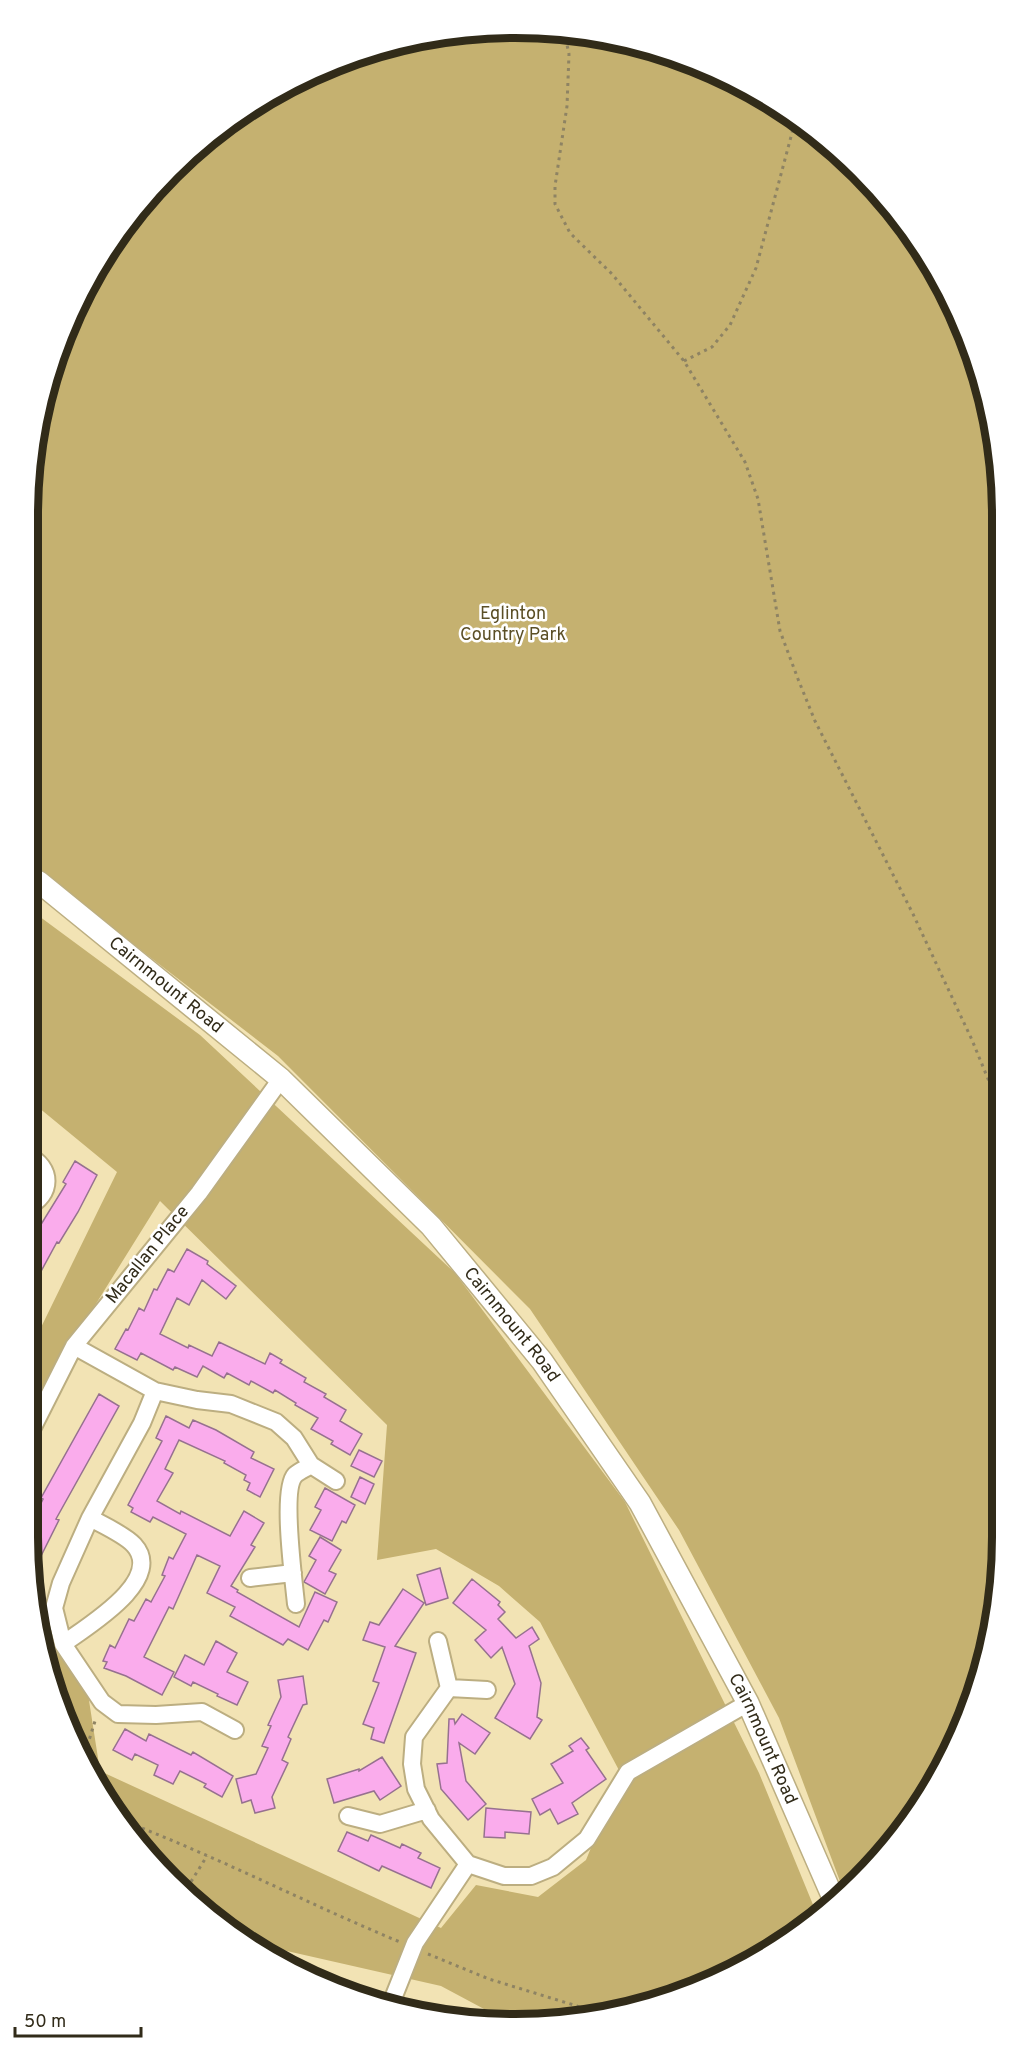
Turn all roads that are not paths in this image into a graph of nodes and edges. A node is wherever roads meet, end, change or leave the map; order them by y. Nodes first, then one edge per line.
1 (38, 881) edge
2 (281, 1079) junction
3 (38, 1162) edge
4 (38, 1200) edge
5 (74, 1346) junction
6 (155, 1391) junction
7 (38, 1417) edge
8 (311, 1465) junction
9 (336, 1481) dead end
10 (90, 1518) junction
11 (293, 1573) junction
12 (249, 1578) dead end
13 (296, 1604) dead end
14 (438, 1641) dead end
15 (63, 1644) junction
16 (449, 1688) junction
17 (487, 1690) dead end
18 (748, 1703) junction
19 (235, 1730) dead end
20 (426, 1810) junction
21 (348, 1816) dead end
22 (468, 1864) junction
23 (831, 1893) edge
24 (393, 1998) edge

1 - 2 main road, Cairnmount Road
2 - 5 street, Macallan Place
2 - 18 main road, Cairnmount Road
3 - 4 street
5 - 6 street
5 - 7 street, Macallan Place
6 - 8 street
6 - 10 street
8 - 9 street
8 - 11 street
10 - 15 street
10 - 15 street
11 - 12 street
11 - 13 street
14 - 16 street
15 - 19 street
16 - 17 street
16 - 20 street
18 - 22 street
18 - 23 main road, Cairnmount Road
20 - 21 street
20 - 22 street
22 - 24 street

